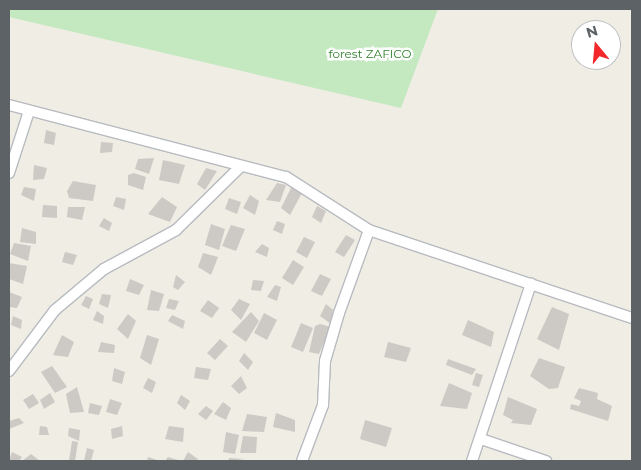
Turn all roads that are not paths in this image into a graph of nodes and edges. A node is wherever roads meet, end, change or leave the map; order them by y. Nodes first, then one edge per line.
1 (9, 105) edge
2 (29, 111) junction
3 (240, 167) junction
4 (9, 173) edge
5 (369, 230) junction
6 (531, 284) junction
7 (632, 318) edge
8 (10, 365) edge
9 (481, 438) junction
10 (302, 461) edge
11 (472, 461) edge
12 (546, 461) edge

1 - 2 street
2 - 3 street
2 - 4 street
3 - 5 street
3 - 8 street
5 - 6 street
5 - 10 street
6 - 7 street
6 - 9 street
9 - 11 street
9 - 12 street

